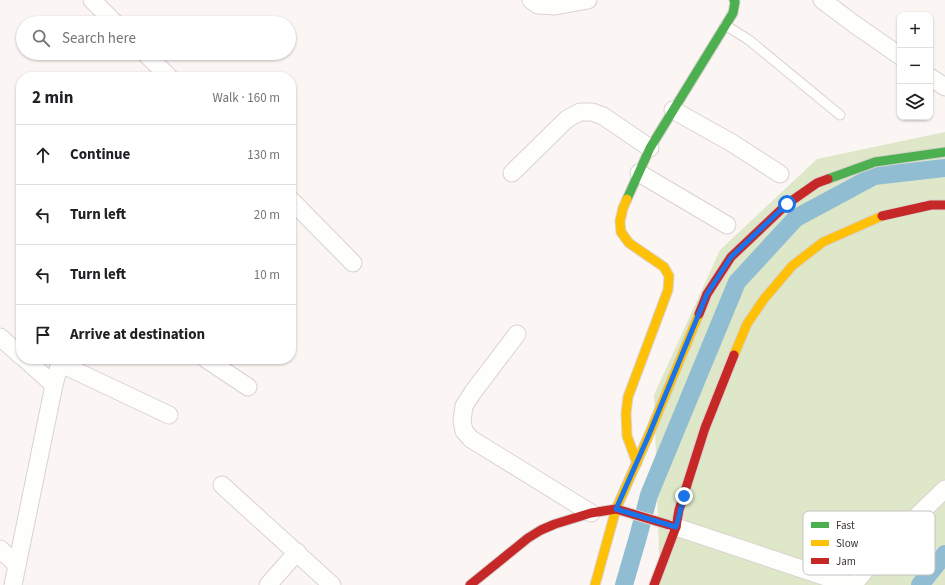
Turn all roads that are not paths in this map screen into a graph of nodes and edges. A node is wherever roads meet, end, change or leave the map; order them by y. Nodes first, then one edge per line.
1 (92, 0) edge
2 (531, 0) edge
3 (588, 0) edge
4 (822, 0) edge
5 (738, 1) edge
6 (108, 16) edge
7 (725, 25) junction
8 (897, 54) edge
9 (152, 60) edge
10 (164, 72) edge
11 (933, 79) edge
12 (945, 87) edge
13 (673, 110) junction
14 (840, 115) dead end
15 (650, 148) junction
16 (945, 152) edge
17 (512, 173) dead end
18 (639, 173) junction
19 (780, 174) dead end
20 (296, 205) edge
21 (945, 205) edge
22 (727, 225) dead end
23 (353, 263) dead end
24 (517, 334) dead end
25 (0, 337) edge
26 (16, 351) edge
27 (31, 364) edge
28 (59, 364) edge
29 (66, 364) edge
30 (214, 364) edge
31 (54, 385) junction
32 (248, 387) dead end
33 (169, 415) dead end
34 (637, 463) junction
35 (222, 485) dead end
36 (945, 489) edge
37 (616, 509) junction
38 (923, 511) edge
39 (591, 513) junction
40 (671, 525) junction
41 (0, 549) edge
42 (297, 552) junction
43 (17, 565) junction
44 (803, 569) edge
45 (822, 575) edge
46 (861, 575) edge
47 (13, 585) edge
48 (268, 585) edge
49 (332, 585) edge
50 (470, 585) edge
51 (595, 585) edge
52 (654, 585) edge
53 (852, 585) edge

1 - 6 street
2 - 3 street
4 - 8 street
5 - 7 street
7 - 13 street
7 - 14 lane
9 - 10 street
11 - 12 street
13 - 15 street
13 - 19 street
15 - 17 street
15 - 18 street
16 - 34 street
18 - 22 street
18 - 34 street
20 - 23 street
21 - 40 street
24 - 39 street
25 - 26 street
27 - 31 street
28 - 31 street
29 - 33 street
30 - 32 street
31 - 43 street
34 - 37 street
35 - 42 street
36 - 38 street
37 - 39 street
37 - 40 street
37 - 51 street
39 - 50 street
40 - 44 street
40 - 52 street
41 - 43 street
42 - 48 street
42 - 49 street
43 - 47 street
45 - 53 street
46 - 53 street

